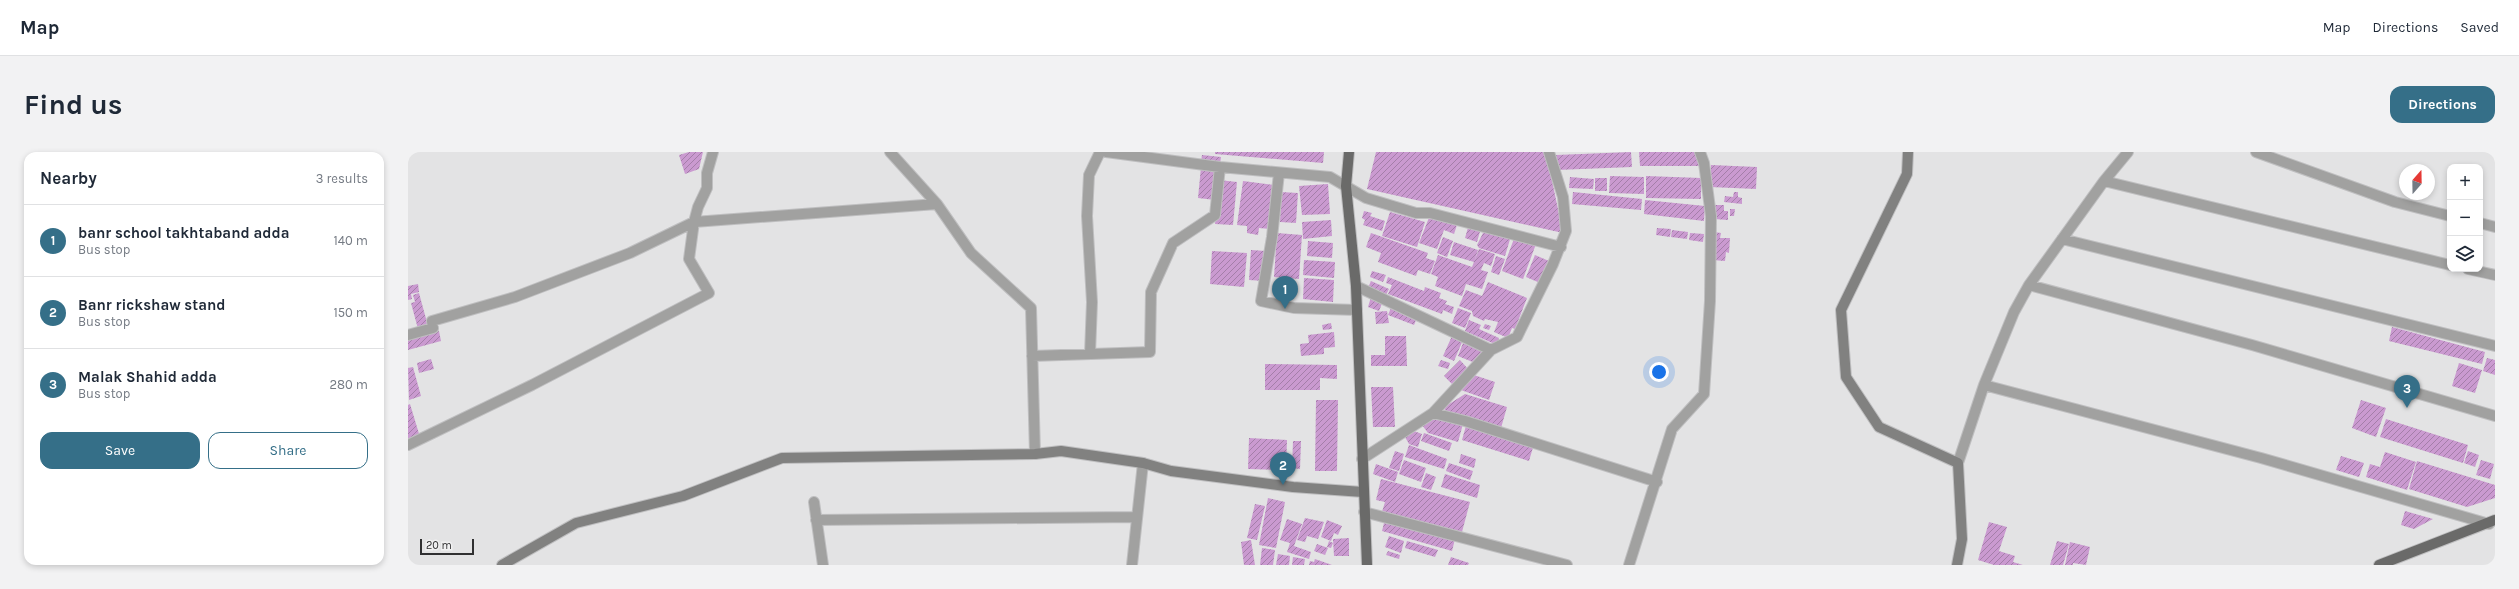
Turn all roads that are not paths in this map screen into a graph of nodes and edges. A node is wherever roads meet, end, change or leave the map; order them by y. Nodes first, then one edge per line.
1 (713, 152) edge
2 (890, 152) edge
3 (1100, 152) edge
4 (1106, 152) edge
5 (1349, 152) edge
6 (1549, 152) edge
7 (1700, 152) edge
8 (1908, 152) edge
9 (2128, 152) edge
10 (2256, 152) edge
11 (1220, 167) junction
12 (1278, 173) junction
13 (2104, 181) junction
14 (1346, 186) junction
15 (937, 204) junction
16 (2447, 215) edge
17 (694, 222) junction
18 (2483, 224) edge
19 (2495, 227) edge
20 (2062, 239) junction
21 (1561, 247) junction
22 (2447, 263) edge
23 (2480, 272) edge
24 (2495, 276) edge
25 (2029, 285) junction
26 (1356, 286) junction
27 (1357, 310) junction
28 (408, 336) edge
29 (2495, 346) edge
30 (1491, 350) junction
31 (1090, 354) junction
32 (1032, 356) junction
33 (1984, 384) junction
34 (1433, 414) junction
35 (2495, 416) edge
36 (408, 444) edge
37 (1035, 454) junction
38 (1362, 459) junction
39 (1142, 463) junction
40 (1958, 463) junction
41 (1657, 482) junction
42 (1364, 492) junction
43 (814, 502) dead end
44 (1364, 512) junction
45 (1136, 517) junction
46 (816, 520) junction
47 (2492, 522) edge
48 (502, 565) edge
49 (823, 565) edge
50 (1132, 565) edge
51 (1367, 565) edge
52 (1567, 565) edge
53 (1629, 565) edge
54 (1957, 565) edge
55 (2379, 565) edge

1 - 17 street
2 - 15 street
3 - 31 street
4 - 11 street
5 - 14 main road
6 - 21 street
7 - 41 street
8 - 40 main road
9 - 13 street
10 - 16 street
11 - 12 street
11 - 31 street
12 - 14 street
12 - 27 street
13 - 20 street
13 - 22 street
14 - 21 street
14 - 26 main road
15 - 17 street
15 - 32 street
17 - 28 street
17 - 36 street
18 - 19 street
20 - 25 street
20 - 29 street
21 - 30 street
23 - 24 street
25 - 33 street
25 - 35 street
26 - 27 main road
26 - 30 street
27 - 38 main road
30 - 34 street
31 - 32 street
32 - 37 street
33 - 40 street
33 - 47 street
34 - 38 street
34 - 41 street
37 - 39 main road
37 - 48 main road
38 - 42 main road
39 - 42 main road
39 - 45 street
40 - 54 main road
41 - 53 street
42 - 44 main road
43 - 46 street
44 - 51 main road
44 - 52 street
45 - 46 street
45 - 50 street
46 - 49 street
47 - 55 main road

